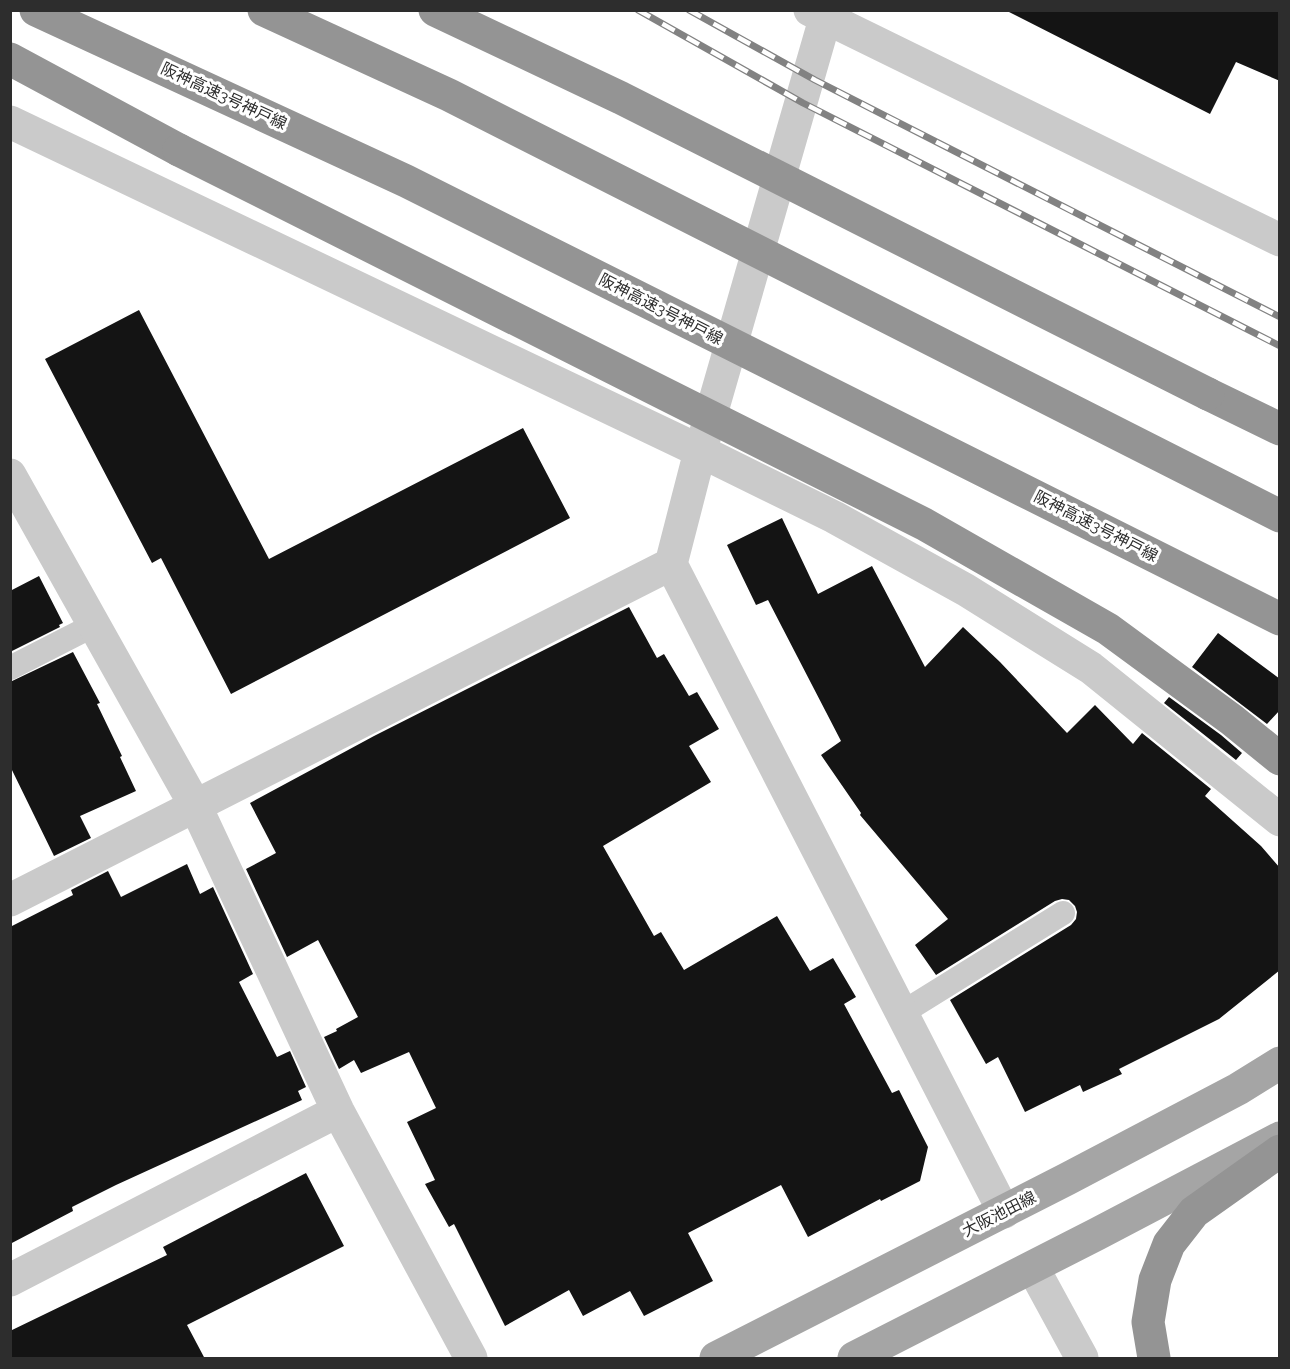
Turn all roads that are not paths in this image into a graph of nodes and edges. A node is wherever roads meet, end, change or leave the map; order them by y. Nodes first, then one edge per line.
1 (36, 10) edge
2 (264, 10) edge
3 (435, 10) edge
4 (821, 13) edge
5 (10, 59) edge
6 (10, 122) edge
7 (1280, 240) edge
8 (1280, 429) edge
9 (700, 451) junction
10 (13, 485) edge
11 (1280, 516) edge
12 (671, 564) junction
13 (1280, 620) edge
14 (94, 625) junction
15 (10, 668) edge
16 (1280, 759) edge
17 (196, 807) junction
18 (1280, 820) edge
19 (10, 900) edge
20 (1063, 913) dead end
21 (902, 1013) junction
22 (1280, 1063) edge
23 (338, 1111) junction
24 (1280, 1138) edge
25 (1280, 1151) edge
26 (1004, 1212) junction
27 (1033, 1268) junction
28 (10, 1281) edge
29 (471, 1359) edge
30 (716, 1359) edge
31 (854, 1359) edge
32 (1082, 1359) edge
33 (1154, 1359) edge

1 - 13 highway, 阪神高速3号神戸線, bridge
2 - 11 highway, bridge
3 - 8 highway, bridge
4 - 7 street
4 - 9 street
5 - 16 highway, bridge
6 - 9 street
9 - 12 street
9 - 18 street
10 - 14 street
12 - 17 street
12 - 21 street
14 - 15 lane
14 - 17 street
17 - 19 street
17 - 23 street
20 - 21 lane
21 - 26 street
22 - 26 main road, 大阪池田線
23 - 28 street
23 - 29 street
24 - 27 main road
25 - 33 highway
26 - 30 main road, 大阪池田線
27 - 31 main road
27 - 32 street

